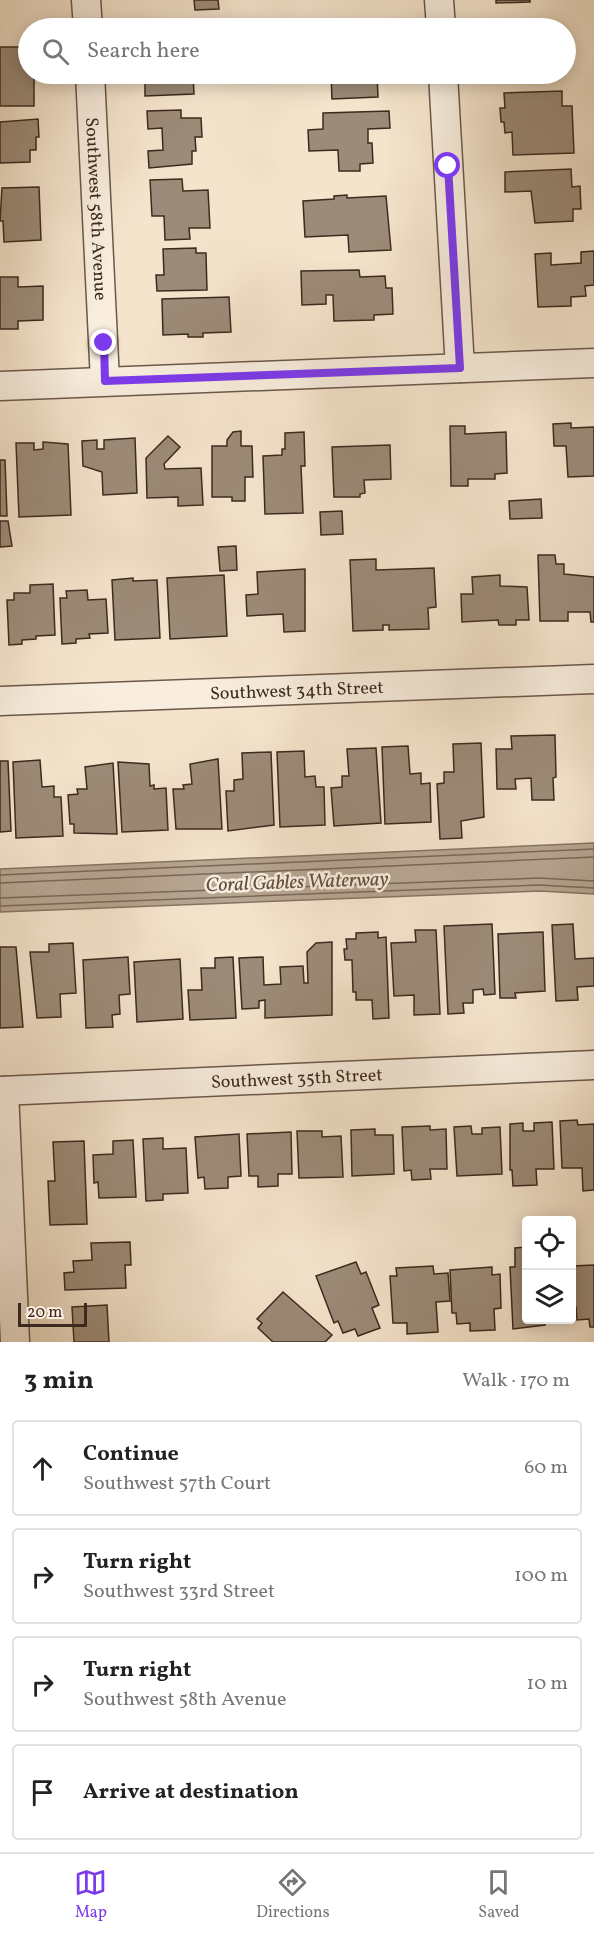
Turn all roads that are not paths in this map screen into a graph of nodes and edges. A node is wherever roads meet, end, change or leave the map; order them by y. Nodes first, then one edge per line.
1 (86, 0) edge
2 (439, 0) edge
3 (87, 18) edge
4 (440, 18) edge
5 (90, 84) edge
6 (444, 84) edge
7 (594, 363) edge
8 (460, 368) junction
9 (105, 381) junction
10 (0, 386) edge
11 (594, 679) edge
12 (0, 701) edge
13 (594, 1065) edge
14 (2, 1091) edge
15 (15, 1342) edge

1 - 3 street
2 - 4 street
5 - 9 street, Southwest 58th Avenue
6 - 8 street
7 - 8 street
8 - 9 street
9 - 10 street
11 - 12 street, Southwest 34th Street
13 - 14 street, Southwest 35th Street
14 - 15 street

